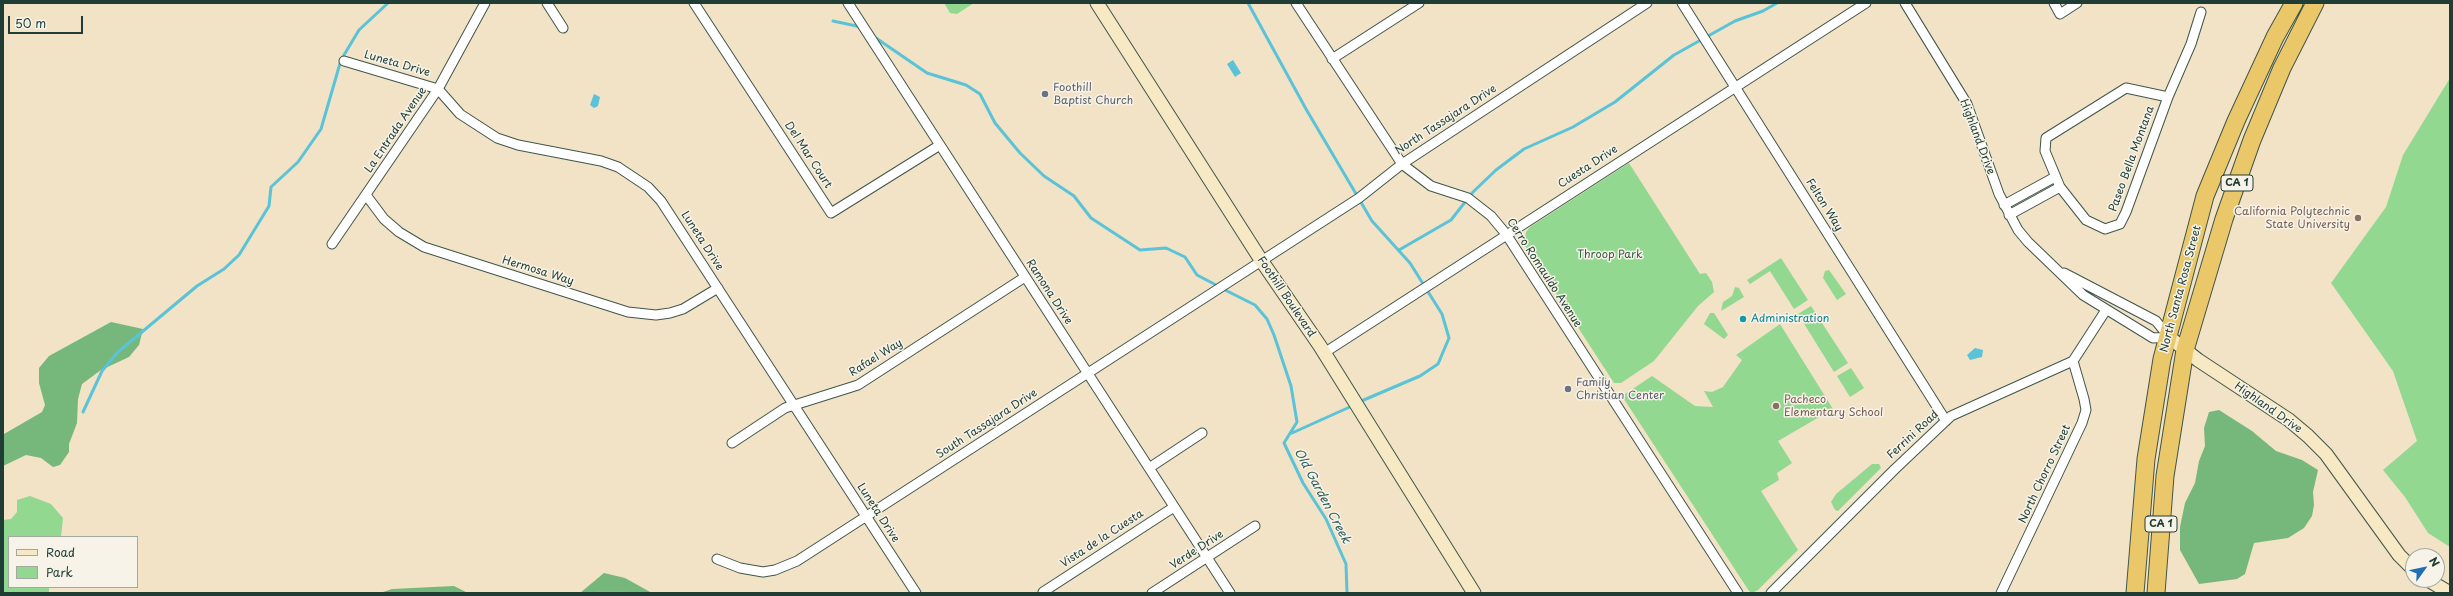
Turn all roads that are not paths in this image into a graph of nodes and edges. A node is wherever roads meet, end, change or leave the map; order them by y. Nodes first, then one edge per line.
1 (485, 3) edge
2 (547, 3) edge
3 (694, 3) edge
4 (848, 3) edge
5 (1097, 3) edge
6 (1296, 3) edge
7 (1419, 3) edge
8 (1647, 3) edge
9 (1682, 3) edge
10 (1866, 3) edge
11 (1905, 3) edge
12 (2054, 3) edge
13 (2077, 3) edge
14 (2294, 3) edge
15 (2315, 3) edge
16 (2201, 12) dead end
17 (563, 28) dead end
18 (1332, 59) junction
19 (344, 61) dead end
20 (1736, 88) junction
21 (438, 89) junction
22 (2168, 97) junction
23 (940, 145) junction
24 (1402, 164) junction
25 (2055, 177) junction
26 (2060, 187) junction
27 (366, 195) junction
28 (2004, 205) junction
29 (2009, 215) junction
30 (1506, 234) junction
31 (332, 244) dead end
32 (1261, 260) junction
33 (2052, 267) junction
34 (1025, 277) junction
35 (718, 288) junction
36 (2106, 310) junction
37 (2169, 337) junction
38 (2184, 350) junction
39 (1324, 353) junction
40 (2074, 361) junction
41 (1088, 373) junction
42 (793, 404) junction
43 (1946, 421) junction
44 (1202, 433) dead end
45 (732, 443) dead end
46 (1149, 468) junction
47 (1174, 507) junction
48 (866, 516) junction
49 (1255, 526) dead end
50 (1207, 557) junction
51 (717, 559) dead end
52 (2405, 561) edge
53 (1043, 592) dead end
54 (916, 593) edge
55 (1152, 593) edge
56 (1230, 593) edge
57 (1474, 593) edge
58 (1738, 593) edge
59 (1772, 593) edge
60 (2000, 593) edge
61 (2135, 593) edge
62 (2156, 593) edge

1 - 21 street, La Entrada Avenue
2 - 17 street
3 - 23 street, Del Mar Court
4 - 23 street, Ramona Drive
5 - 32 street, Foothill Boulevard
6 - 18 street, Cerro Romauldo Avenue
7 - 18 street
8 - 24 street, North Tassajara Drive
9 - 20 street, Felton Way
10 - 20 street, Cuesta Drive
11 - 28 street, Highland Drive
12 - 13 street
14 - 37 highway, North Santa Rosa Street / CA 1
15 - 38 highway, North Santa Rosa Street / CA 1
16 - 22 street, Paseo Bella Montana
18 - 24 street, Cerro Romauldo Avenue
19 - 21 street, Luneta Drive
20 - 30 street, Cuesta Drive
20 - 43 street, Felton Way
21 - 27 street, La Entrada Avenue
21 - 35 street, Luneta Drive
22 - 25 street, Paseo Bella Montana
22 - 26 street, Paseo Bella Montana
23 - 34 street, Ramona Drive
24 - 30 street, Cerro Romauldo Avenue
24 - 32 street, North Tassajara Drive
25 - 26 street, Paseo Bella Montana
25 - 28 street
26 - 29 street
27 - 31 street, La Entrada Avenue
27 - 35 street, Hermosa Way
28 - 29 street, Highland Drive
29 - 33 street, Highland Drive
30 - 39 street, Cuesta Drive
30 - 58 street, Cerro Romauldo Avenue
32 - 39 street, Foothill Boulevard
32 - 41 street, South Tassajara Drive
33 - 36 street, Highland Drive
33 - 37 street, Highland Drive
34 - 41 street, Ramona Drive
34 - 42 street, Rafael Way
35 - 42 street, Luneta Drive
36 - 37 street, Highland Drive
36 - 40 street
37 - 38 street, Highland Drive
37 - 61 highway, North Santa Rosa Street / CA 1
38 - 52 street, Highland Drive
38 - 62 highway, North Santa Rosa Street / CA 1
39 - 57 street, Foothill Boulevard
40 - 43 street, Ferrini Road
40 - 60 street, North Chorro Street
41 - 46 street, Ramona Drive
41 - 48 street, South Tassajara Drive
42 - 45 street, Rafael Way
42 - 48 street, Luneta Drive
43 - 59 street, Ferrini Road
44 - 46 street
46 - 47 street, Ramona Drive
47 - 50 street, Ramona Drive
47 - 53 street, Vista de la Cuesta
48 - 51 street, South Tassajara Drive
48 - 54 street, Luneta Drive
49 - 50 street, Verde Drive
50 - 55 street, Verde Drive
50 - 56 street, Ramona Drive

